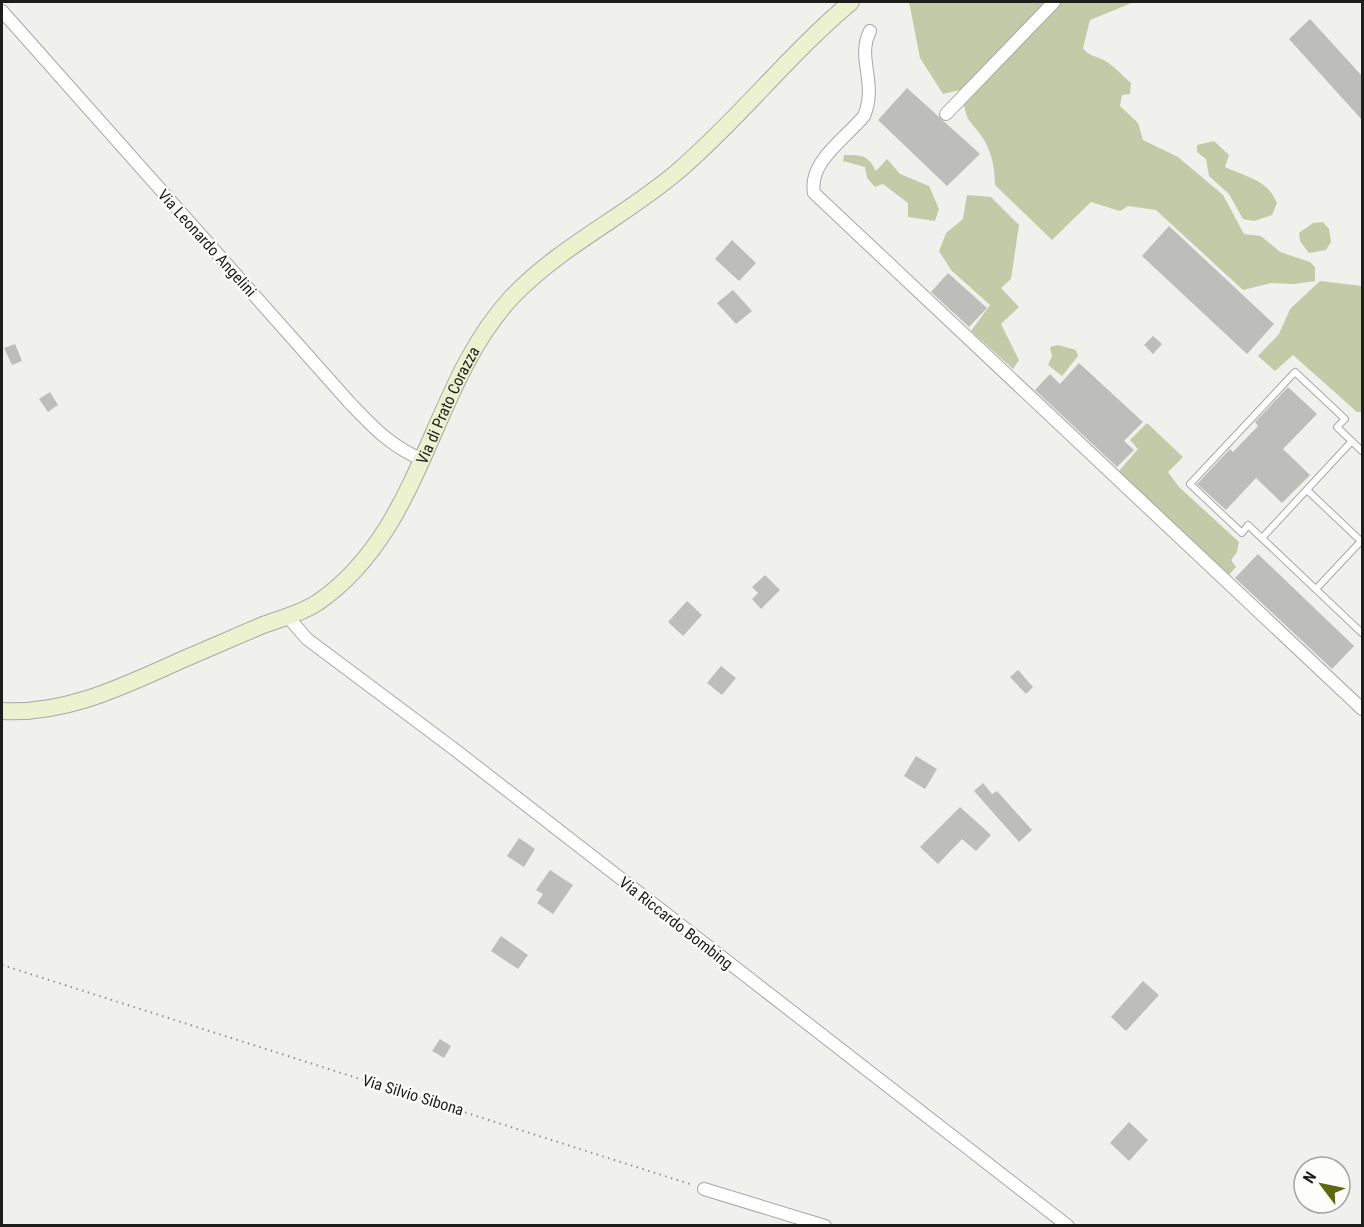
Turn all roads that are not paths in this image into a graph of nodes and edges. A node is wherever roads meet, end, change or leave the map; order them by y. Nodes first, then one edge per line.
1 (851, 2) edge
2 (1054, 2) edge
3 (2, 11) edge
4 (870, 32) dead end
5 (946, 114) dead end
6 (1352, 441) junction
7 (1362, 451) edge
8 (423, 460) junction
9 (1307, 490) junction
10 (1262, 538) junction
11 (1362, 541) edge
12 (1316, 589) junction
13 (288, 617) junction
14 (1362, 633) edge
15 (1362, 709) edge
16 (2, 711) edge
17 (704, 1189) road end
18 (825, 1226) edge
19 (1068, 1226) edge

1 - 8 street, Via di Prato Corazza
2 - 5 street
3 - 8 street, Via Leonardo Angelini
4 - 15 street
6 - 7 lane
6 - 9 lane
6 - 10 lane
8 - 13 street, Via di Prato Corazza
9 - 10 lane
9 - 11 lane
10 - 12 lane
11 - 12 lane
12 - 14 lane
13 - 16 street, Via di Prato Corazza
13 - 19 street, Via Riccardo Bombing
17 - 18 street

